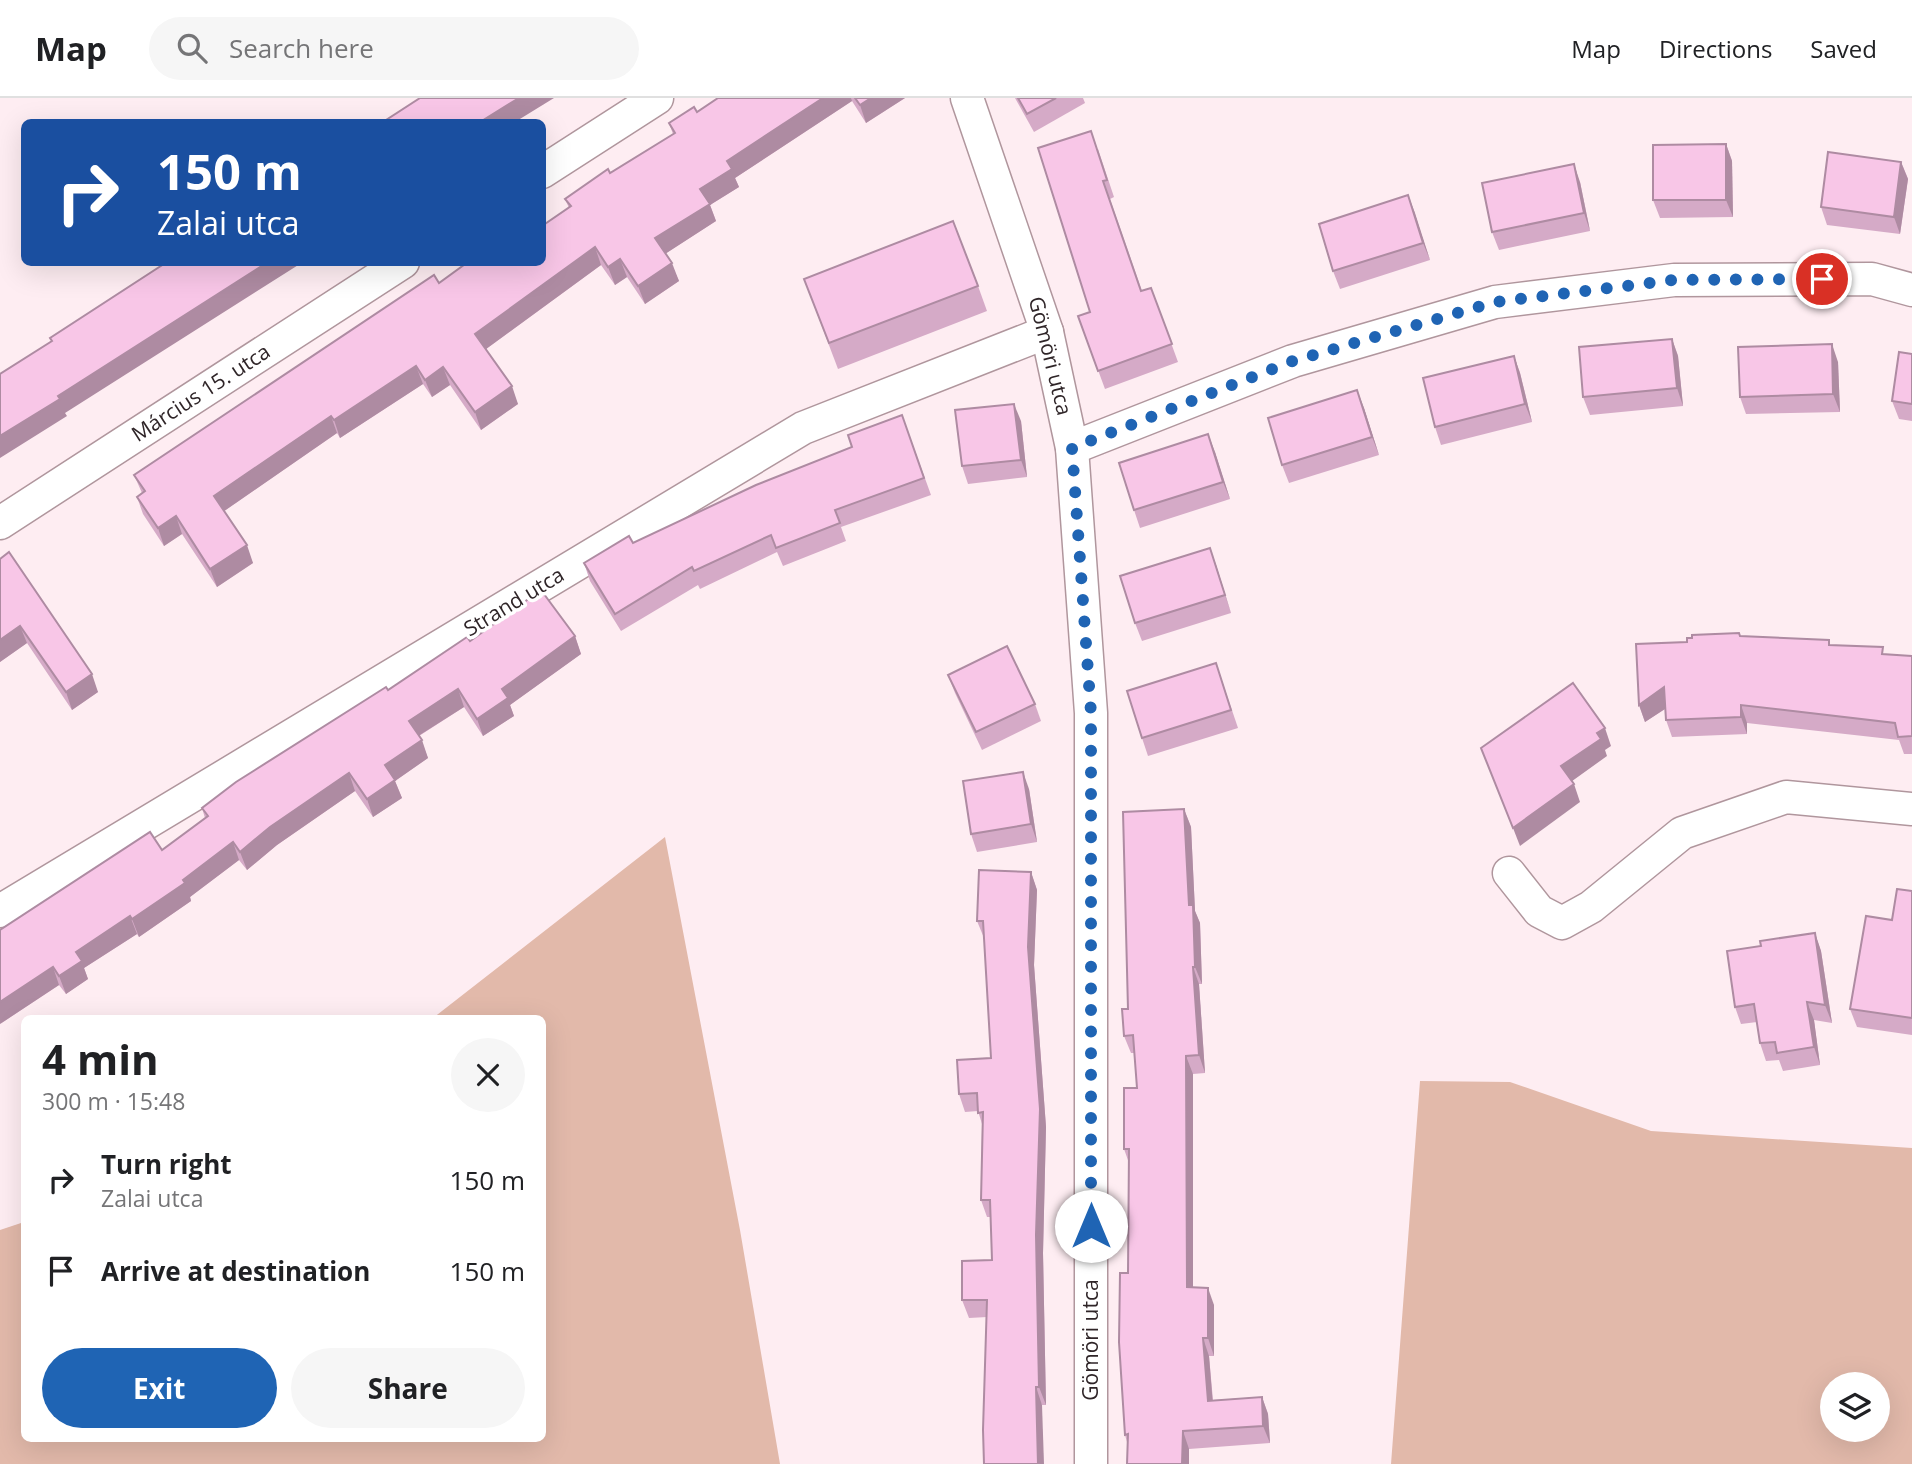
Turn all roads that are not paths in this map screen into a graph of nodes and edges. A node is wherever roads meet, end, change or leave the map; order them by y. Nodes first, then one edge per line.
1 (657, 98) edge
2 (967, 98) edge
3 (546, 169) edge
4 (397, 266) edge
5 (1912, 290) edge
6 (1048, 332) junction
7 (1072, 448) junction
8 (0, 523) edge
9 (1912, 809) edge
10 (1510, 873) dead end
11 (0, 911) edge
12 (1091, 1464) edge

1 - 3 street
2 - 6 street, Gömöri utca
4 - 8 street, Március 15. utca
5 - 7 street
6 - 7 street, Gömöri utca
6 - 11 street, Strand utca
7 - 12 street, Gömöri utca
9 - 10 street

